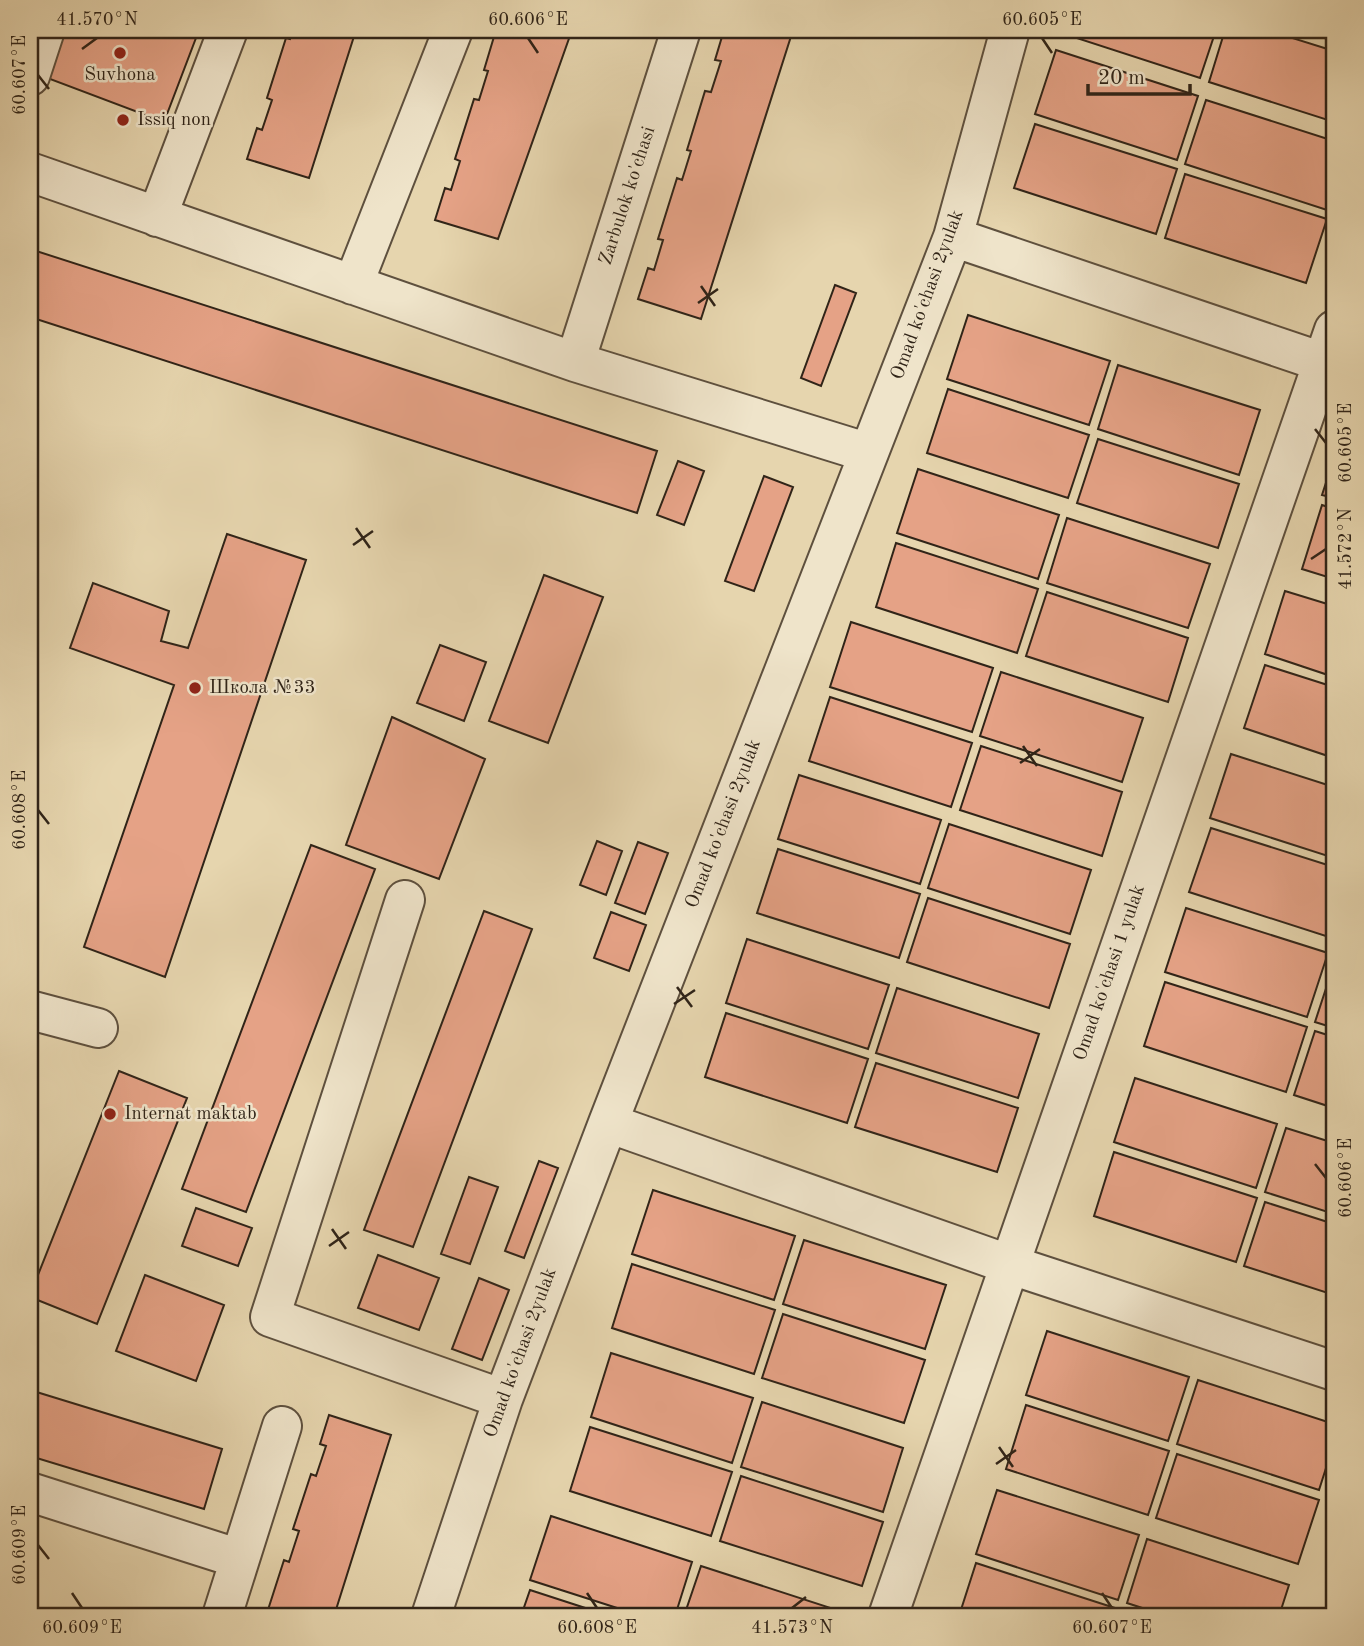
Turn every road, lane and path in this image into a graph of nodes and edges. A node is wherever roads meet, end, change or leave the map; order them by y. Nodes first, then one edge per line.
1 (45, 30) edge
2 (228, 30) edge
3 (453, 30) edge
4 (681, 30) edge
5 (1010, 30) edge
6 (30, 76) edge
7 (30, 172) edge
8 (157, 217) junction
9 (953, 237) junction
10 (353, 285) junction
11 (1331, 353) edge
12 (575, 362) junction
13 (869, 453) junction
14 (405, 900) dead end
15 (30, 1010) edge
16 (98, 1028) dead end
17 (608, 1123) junction
18 (1009, 1264) junction
19 (1334, 1371) edge
20 (503, 1399) junction
21 (282, 1426) dead end
22 (30, 1492) edge
23 (240, 1559) junction
24 (222, 1616) edge
25 (431, 1616) edge
26 (888, 1616) edge

1 - 6 street
2 - 8 street
3 - 10 street
4 - 12 street, Zarbulok ko'chasi
5 - 9 street, Omad ko'chasi 2yulak
7 - 8 street
8 - 10 street
9 - 11 street
9 - 13 street, Omad ko'chasi 2yulak
10 - 12 street
11 - 18 street, Omad ko'chasi 1 yulak
12 - 13 street
13 - 17 street, Omad ko'chasi 2yulak
14 - 20 street
15 - 16 street
17 - 18 street
17 - 20 street, Omad ko'chasi 2yulak
18 - 19 street
18 - 26 street, Omad ko'chasi 1 yulak
20 - 25 street, Omad ko'chasi 2yulak
21 - 23 street
22 - 23 street
23 - 24 street

